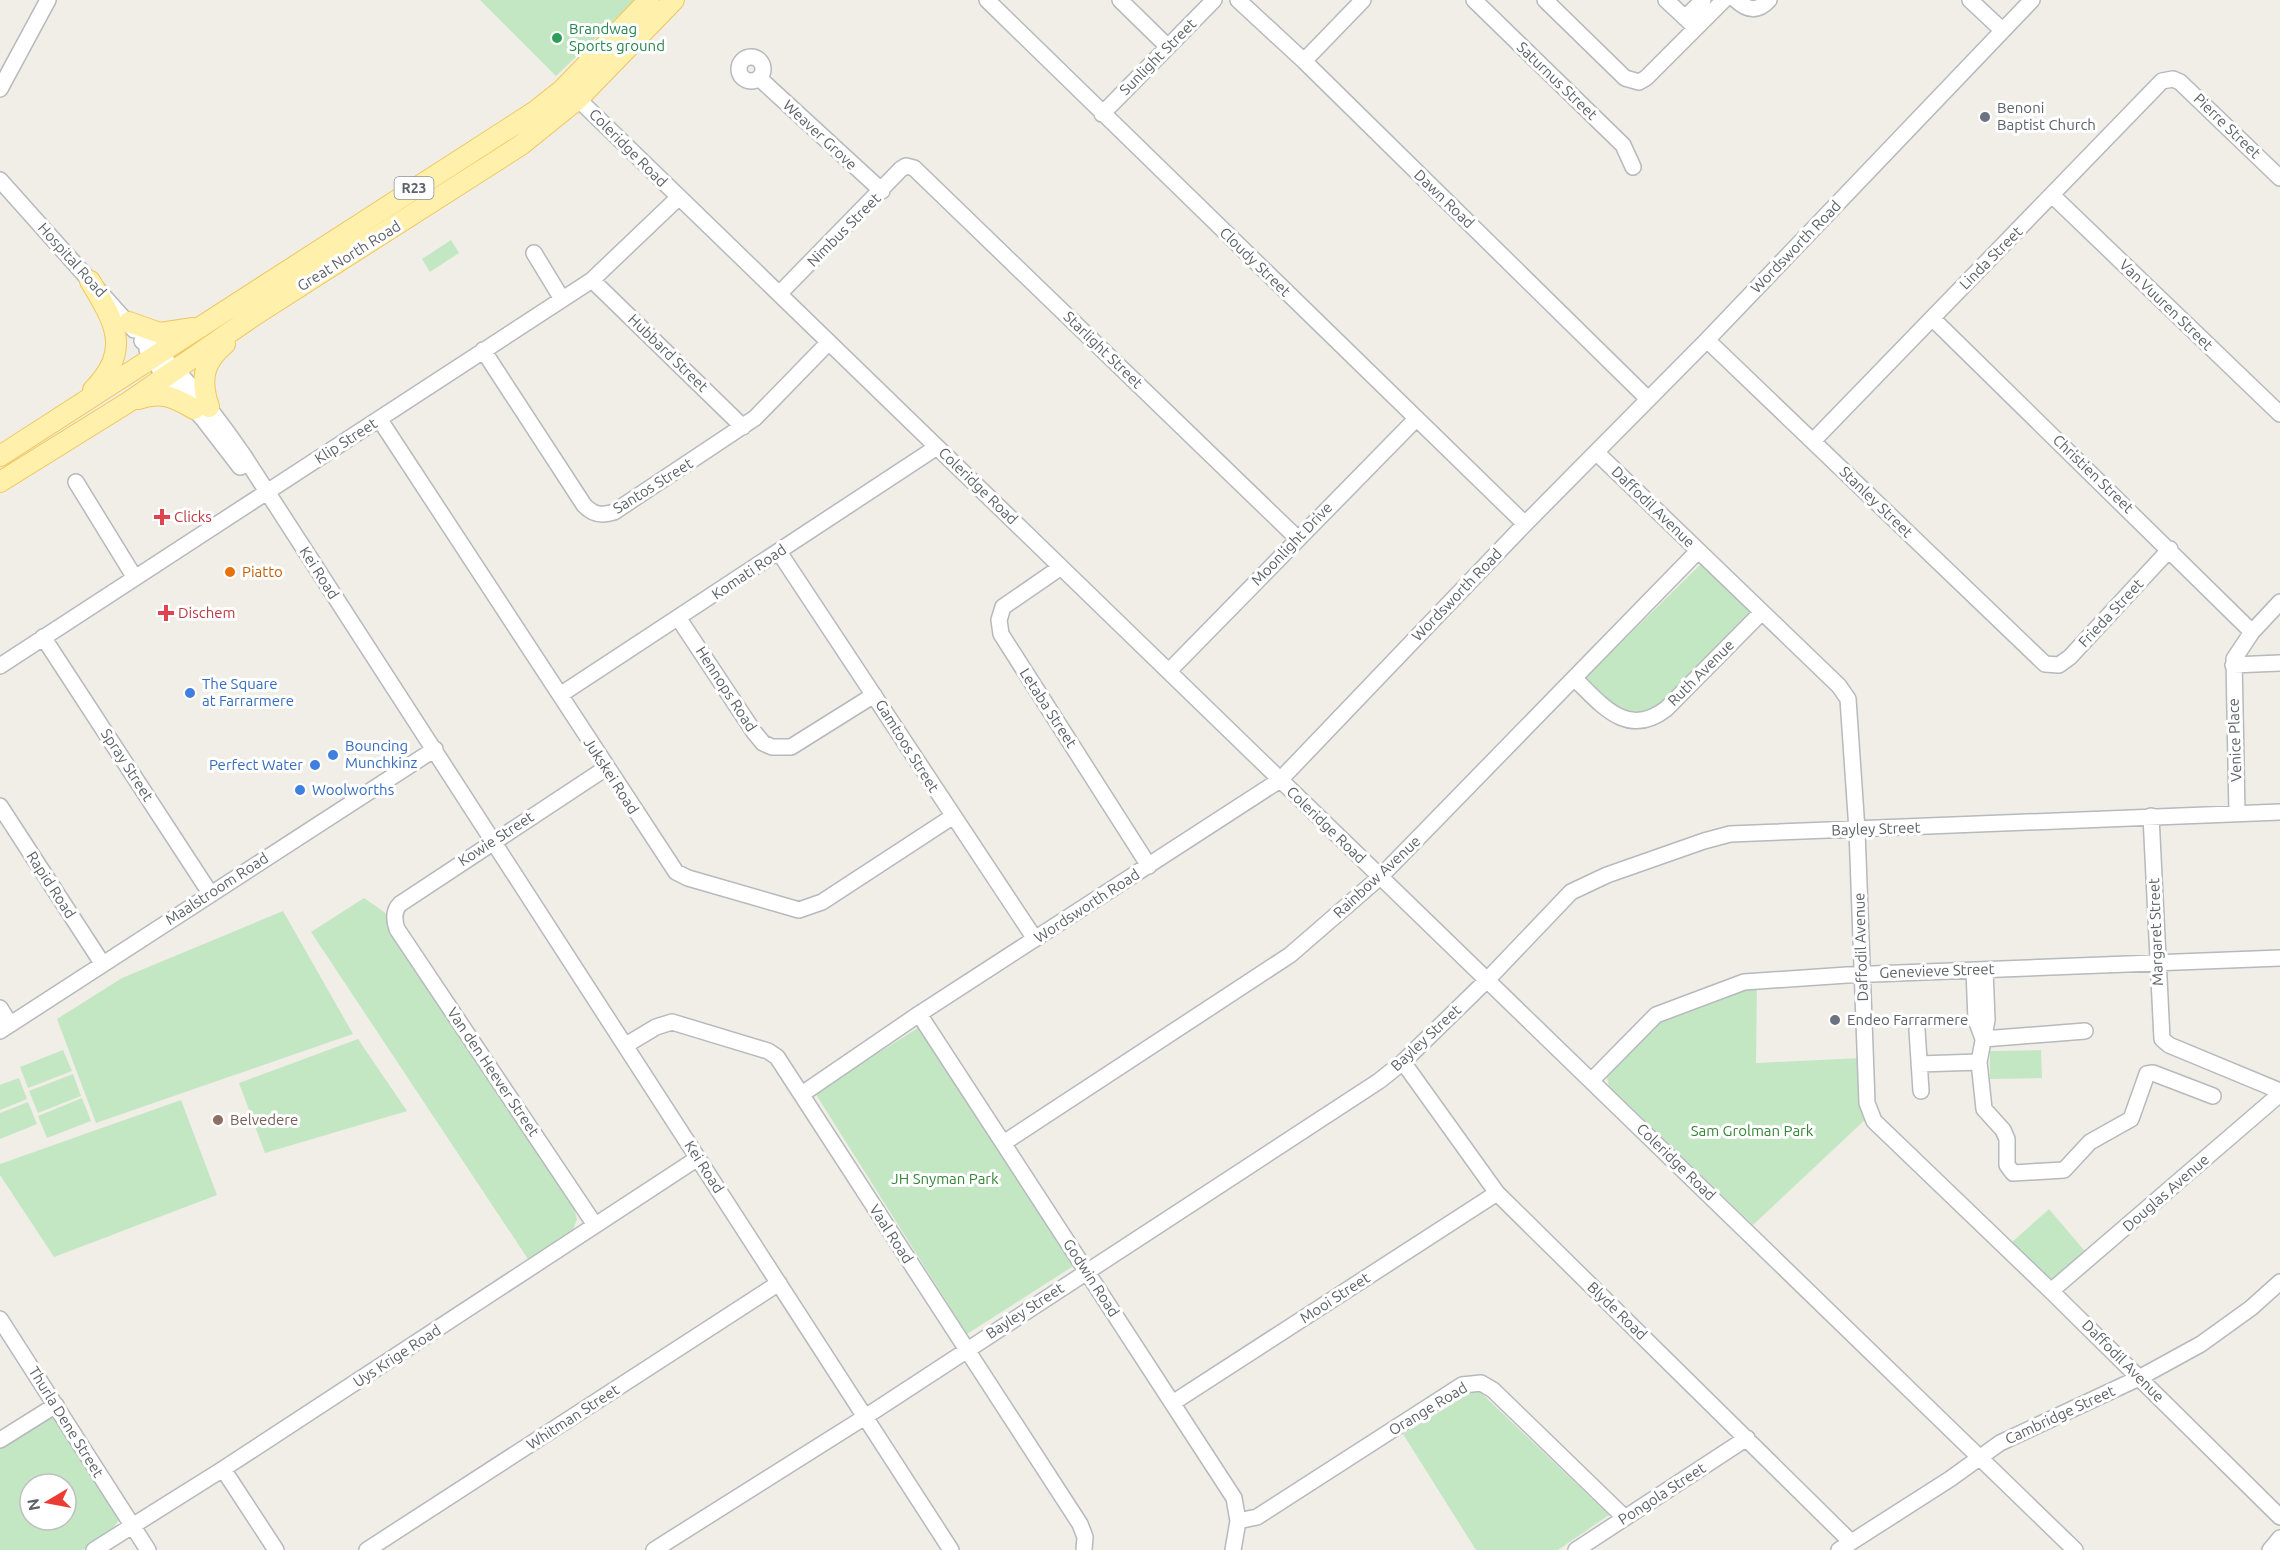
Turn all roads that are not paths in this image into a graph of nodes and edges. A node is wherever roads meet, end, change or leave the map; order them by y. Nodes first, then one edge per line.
1 (48, 0) edge
2 (650, 0) edge
3 (674, 0) edge
4 (987, 0) edge
5 (1120, 0) edge
6 (1214, 0) edge
7 (1238, 0) edge
8 (1363, 0) edge
9 (1474, 0) edge
10 (1545, 0) edge
11 (1666, 0) edge
12 (1703, 0) edge
13 (1724, 0) edge
14 (1736, 0) edge
15 (1970, 0) edge
16 (2032, 0) edge
17 (1767, 3) edge
18 (1690, 23) junction
19 (2002, 30) junction
20 (1168, 47) junction
21 (1304, 61) junction
22 (759, 78) dead end
23 (2171, 78) joint
24 (0, 89) edge
25 (579, 99) junction
26 (1102, 114) junction
27 (906, 166) joint
28 (1633, 167) dead end
29 (2280, 178) edge
30 (0, 180) edge
31 (882, 191) junction
32 (2053, 196) junction
33 (678, 198) junction
34 (534, 253) dead end
35 (592, 280) junction
36 (90, 281) junction
37 (780, 293) junction
38 (562, 299) junction
39 (255, 315) junction
40 (1932, 318) junction
41 (129, 322) junction
42 (200, 327) junction
43 (1707, 340) junction
44 (829, 342) junction
45 (483, 350) junction
46 (156, 356) junction
47 (168, 373) junction
48 (1648, 399) junction
49 (127, 403) junction
50 (79, 405) junction
51 (201, 408) junction
52 (2280, 414) edge
53 (1416, 419) junction
54 (380, 420) junction
55 (743, 427) junction
56 (1813, 441) junction
57 (938, 447) junction
58 (1598, 453) junction
59 (0, 456) edge
60 (0, 482) edge
61 (75, 482) dead end
62 (263, 494) junction
63 (1525, 524) junction
64 (1297, 538) junction
65 (2170, 549) junction
66 (1698, 550) junction
67 (779, 552) junction
68 (1061, 567) junction
69 (135, 578) junction
70 (2280, 603) edge
71 (1762, 612) junction
72 (679, 619) junction
73 (2252, 632) junction
74 (43, 637) junction
75 (2280, 663) edge
76 (2045, 664) joint
77 (2233, 665) junction
78 (0, 666) edge
79 (1169, 671) junction
80 (1575, 679) junction
81 (560, 695) junction
82 (874, 695) junction
83 (432, 751) junction
84 (606, 768) junction
85 (1280, 780) junction
86 (0, 806) edge
87 (2280, 812) edge
88 (2237, 814) junction
89 (2151, 816) junction
90 (952, 817) junction
91 (1857, 830) junction
92 (492, 841) junction
93 (1149, 866) junction
94 (1380, 877) junction
95 (210, 893) junction
96 (395, 918) joint
97 (1035, 939) junction
98 (2280, 958) edge
99 (102, 963) junction
100 (2157, 963) junction
101 (1980, 970) junction
102 (1862, 974) junction
103 (1488, 979) junction
104 (0, 1008) edge
105 (919, 1014) junction
106 (5, 1027) edge
107 (1917, 1030) dead end
108 (2085, 1031) dead end
109 (1983, 1039) junction
110 (626, 1045) junction
111 (1403, 1062) junction
112 (1979, 1062) junction
113 (1919, 1064) junction
114 (1592, 1080) junction
115 (1921, 1091) dead end
116 (2280, 1093) edge
117 (802, 1094) junction
118 (2213, 1096) dead end
119 (1005, 1142) junction
120 (698, 1158) junction
121 (1497, 1193) junction
122 (595, 1226) junction
123 (1086, 1271) junction
124 (2280, 1282) edge
125 (779, 1283) junction
126 (2051, 1291) junction
127 (0, 1319) edge
128 (966, 1350) junction
129 (2139, 1378) junction
130 (1174, 1402) junction
131 (56, 1405) junction
132 (865, 1417) junction
133 (1747, 1438) junction
134 (0, 1440) edge
135 (1980, 1457) junction
136 (223, 1469) junction
137 (2280, 1517) edge
138 (1625, 1518) junction
139 (1238, 1521) junction
140 (131, 1525) junction
141 (2280, 1538) edge
142 (1845, 1546) edge
143 (93, 1550) edge
144 (148, 1550) edge
145 (276, 1550) edge
146 (367, 1550) edge
147 (654, 1550) edge
148 (951, 1550) edge
149 (1084, 1550) edge
150 (1233, 1550) edge
151 (1576, 1550) edge
152 (2075, 1550) edge
153 (2270, 1550) edge

1 - 24 street
2 - 42 main road, Great North Road / R23
3 - 25 main road, Great North Road / R23
4 - 26 street, Cloudy Street
5 - 20 street
6 - 20 street, Sunlight Street
7 - 21 street, Dawn Road
8 - 21 street
9 - 28 street, Saturnus Street
10 - 18 street
11 - 18 street
12 - 18 street
13 - 18 street
14 - 17 street
15 - 19 street
16 - 19 street, Wordsworth Road
19 - 43 street, Wordsworth Road
20 - 26 street, Sunlight Street
21 - 48 street, Dawn Road
22 - 31 street, Weaver Grove
23 - 29 street, Pierre Street
23 - 32 street, Linda Street
25 - 33 street, Coleridge Road
25 - 39 main road, Great North Road / R23
26 - 53 street, Cloudy Street
27 - 31 street, Nimbus Street
27 - 64 street, Starlight Street
30 - 36 street, Hospital Road
31 - 37 street, Nimbus Street
32 - 40 street, Linda Street
32 - 52 street, Van Vuuren Street
33 - 35 street, Klip Street
33 - 37 street, Coleridge Road
34 - 38 street
35 - 38 street, Klip Street
35 - 55 street, Hubbard Street
36 - 41 street, Hospital Road
36 - 50 main road
37 - 44 street, Coleridge Road
38 - 45 street, Klip Street
39 - 47 main road, Great North Road / R23
39 - 51 main road
40 - 56 street, Linda Street
40 - 65 street, Christien Street
41 - 42 main road
41 - 46 street, Hospital Road
42 - 46 main road, Great North Road / R23
43 - 48 street, Wordsworth Road
43 - 56 street, Stanley Street
44 - 55 street, Santos Street
44 - 57 street, Coleridge Road
45 - 54 street, Klip Street
45 - 55 street, Santos Street
46 - 47 street, Hospital Road
46 - 50 main road, Great North Road / R23
47 - 49 main road, Great North Road / R23
47 - 51 street, Kei Road
48 - 58 street, Wordsworth Road
49 - 51 main road
49 - 60 main road, Great North Road / R23
50 - 59 main road, Great North Road / R23
51 - 62 street, Kei Road
53 - 63 street, Cloudy Street
53 - 64 street, Moonlight Drive
54 - 62 street, Klip Street
54 - 81 street, Jukskei Road
56 - 76 street, Stanley Street
57 - 67 street, Komati Road
57 - 68 street, Coleridge Road
58 - 63 street, Wordsworth Road
58 - 66 street, Daffodil Avenue
61 - 69 street
62 - 69 street, Klip Street
62 - 83 street, Kei Road
63 - 85 street, Wordsworth Road
64 - 79 street, Moonlight Drive
65 - 73 street, Christien Street
65 - 76 street, Frieda Street
66 - 71 street, Daffodil Avenue
66 - 80 street, Rainbow Avenue
67 - 72 street, Komati Road
67 - 82 street, Gamtoos Street
68 - 79 street, Coleridge Road
68 - 93 street, Letaba Street
69 - 74 street, Klip Street
70 - 73 street
71 - 80 street, Ruth Avenue
71 - 91 street, Daffodil Avenue
72 - 81 street, Komati Road
72 - 82 street, Hennops Road
73 - 77 street
74 - 78 street, Klip Street
74 - 95 street, Spray Street
75 - 77 street
77 - 88 street, Venice Place
79 - 85 street, Coleridge Road
80 - 94 street, Rainbow Avenue
81 - 84 street, Jukskei Road
82 - 90 street, Gamtoos Street
83 - 92 street, Kei Road
83 - 95 street, Maalstroom Road
84 - 90 street, Jukskei Road
84 - 92 street, Kowie Street
85 - 93 street, Wordsworth Road
85 - 94 street, Coleridge Road
86 - 99 street, Rapid Road
87 - 88 street, Bayley Street
88 - 89 street, Bayley Street
89 - 91 street, Bayley Street
89 - 100 street, Margaret Street
90 - 97 street, Gamtoos Street
91 - 102 street, Daffodil Avenue
91 - 103 street, Bayley Street
92 - 96 street, Kowie Street
92 - 110 street, Kei Road
93 - 97 street, Wordsworth Road
94 - 103 street, Coleridge Road
94 - 119 street, Rainbow Avenue
95 - 99 street, Maalstroom Road
96 - 122 street, Van den Heever Street
97 - 105 street, Wordsworth Road
98 - 100 street, Genevieve Street
99 - 106 street, Maalstroom Road
100 - 101 street, Genevieve Street
100 - 116 street, Margaret Street
101 - 102 street, Genevieve Street
101 - 109 street
102 - 114 street, Genevieve Street
102 - 126 street, Daffodil Avenue
103 - 111 street, Bayley Street
103 - 114 street, Coleridge Road
104 - 106 street
105 - 117 street, Wordsworth Road
105 - 119 street, Godwin Road
107 - 113 street
108 - 109 street
109 - 112 street
110 - 117 street, Vaal Road
110 - 120 street, Kei Road
111 - 121 street, Blyde Road
111 - 123 street, Bayley Street
112 - 113 street
112 - 118 street
113 - 115 street
114 - 135 street, Coleridge Road
116 - 126 street, Douglas Avenue
117 - 128 street, Vaal Road
119 - 123 street, Godwin Road
120 - 122 street, Uys Krige Road
120 - 125 street, Kei Road
121 - 130 street, Mooi Street
121 - 133 street, Blyde Road
122 - 136 street, Uys Krige Road
123 - 128 street, Bayley Street
123 - 130 street, Godwin Road
124 - 129 street, Cambridge Street
125 - 132 street, Kei Road
125 - 146 street, Whitman Street
126 - 129 street, Daffodil Avenue
127 - 131 street, Thurla Dene Street
128 - 132 street, Bayley Street
128 - 149 street, Vaal Road
129 - 135 street, Cambridge Street
129 - 137 street, Daffodil Avenue
130 - 139 street, Godwin Road
131 - 134 street
131 - 140 street, Thurla Dene Street
132 - 147 street, Bayley Street
132 - 148 street, Kei Road
133 - 138 street, Pongola Street
133 - 142 street, Blyde Road
135 - 142 street, Cambridge Street
135 - 152 street, Coleridge Road
136 - 140 street, Uys Krige Road
136 - 145 street
138 - 139 street, Orange Road
138 - 151 street, Pongola Street
139 - 150 street, Godwin Road
140 - 143 street, Uys Krige Road
140 - 144 street, Thurla Dene Street
141 - 153 street

